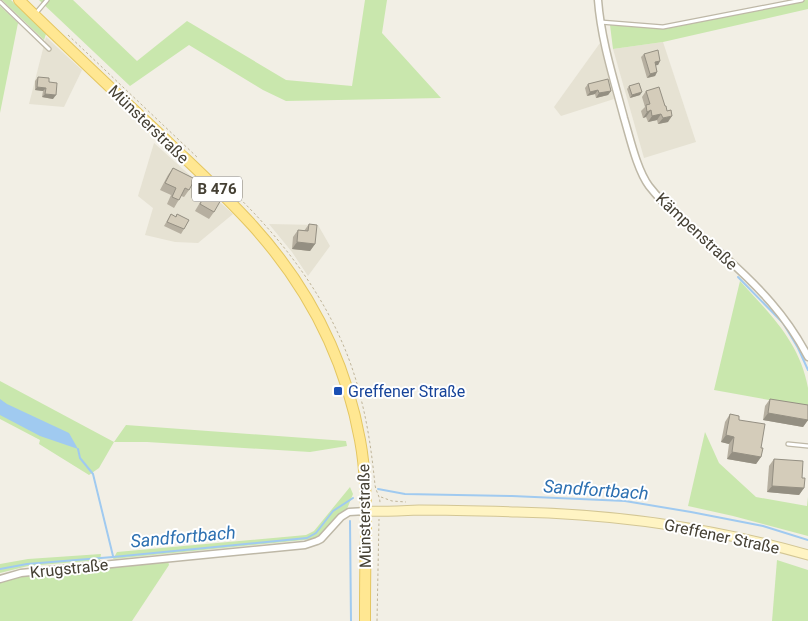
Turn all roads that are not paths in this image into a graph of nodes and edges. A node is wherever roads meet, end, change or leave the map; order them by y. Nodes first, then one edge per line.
1 (19, 0) edge
2 (47, 0) edge
3 (598, 0) edge
4 (802, 0) edge
5 (0, 2) edge
6 (34, 15) junction
7 (599, 22) junction
8 (49, 49) dead end
9 (808, 357) edge
10 (788, 444) dead end
11 (808, 446) edge
12 (366, 511) junction
13 (808, 555) edge
14 (0, 579) edge
15 (365, 621) edge

1 - 6 main road, Münsterstraße / B 476
2 - 6 lane
3 - 7 street, Kämpenstraße
4 - 7 lane
5 - 8 lane
6 - 12 main road, Münsterstraße / B 476
7 - 9 street, Kämpenstraße
10 - 11 lane
12 - 13 main road, Greffener Straße
12 - 14 street, Krugstraße
12 - 15 main road, Münsterstraße / B 476

